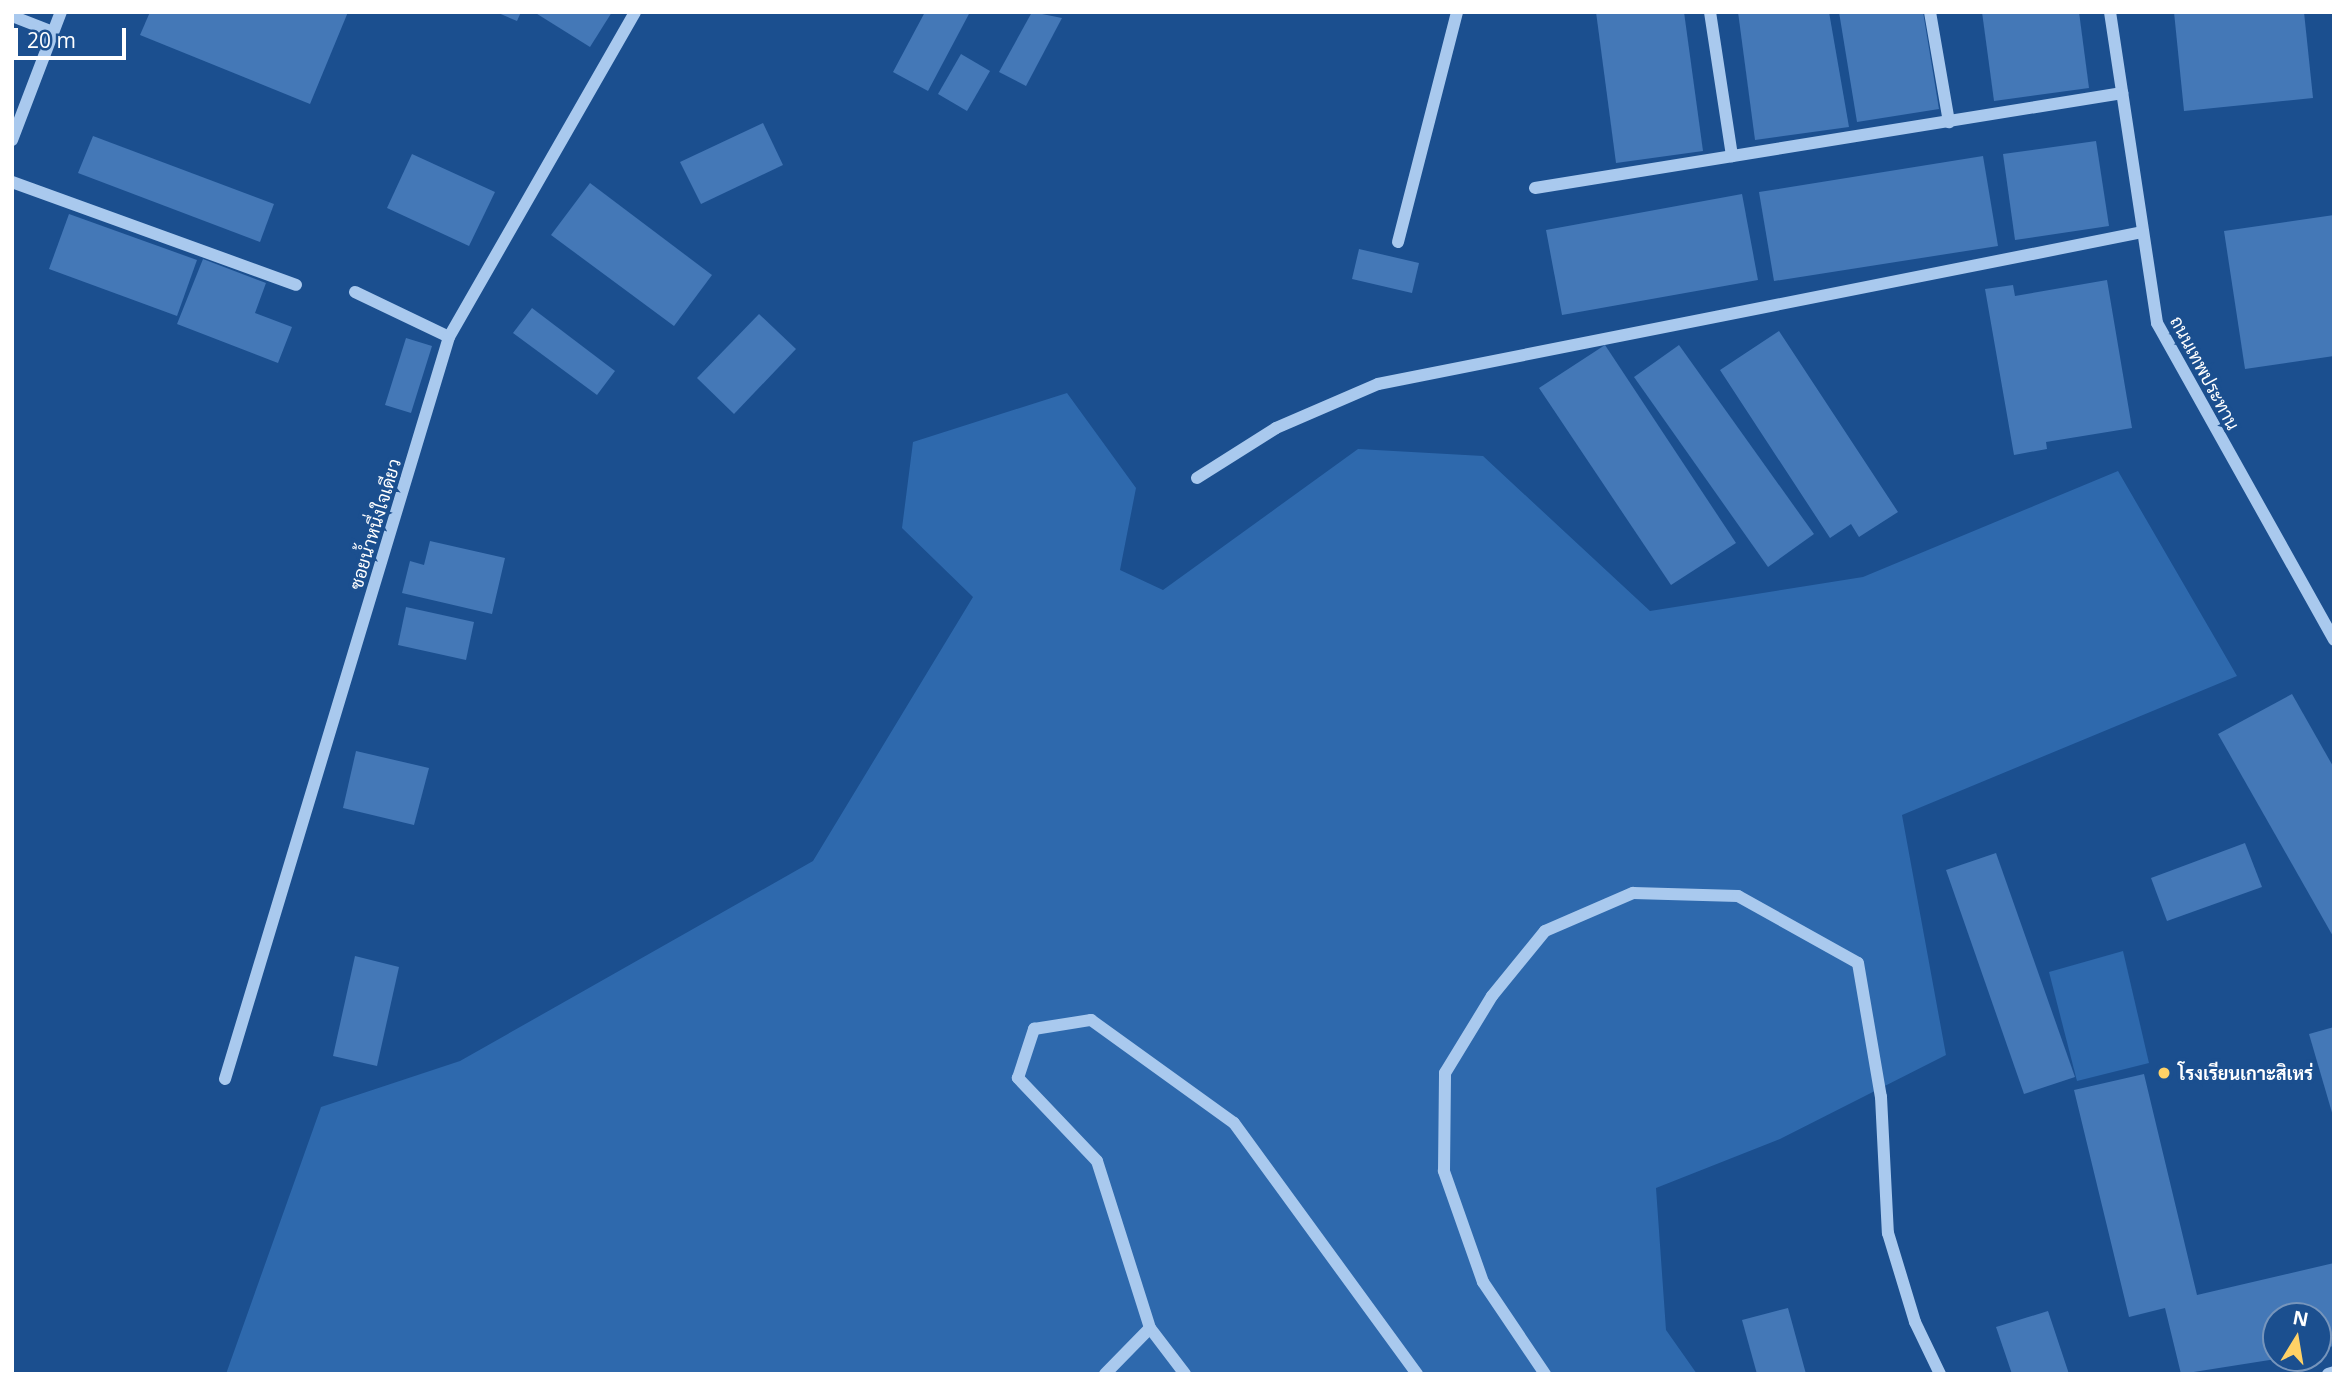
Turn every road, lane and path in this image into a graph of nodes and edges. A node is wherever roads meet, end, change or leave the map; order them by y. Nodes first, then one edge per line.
1 (61, 12) edge
2 (635, 12) edge
3 (1457, 12) edge
4 (1710, 12) edge
5 (1930, 12) edge
6 (2110, 12) edge
7 (12, 16) edge
8 (53, 32) junction
9 (2122, 93) junction
10 (1949, 122) junction
11 (12, 140) edge
12 (1732, 156) junction
13 (12, 182) edge
14 (1535, 188) dead end
15 (2143, 232) junction
16 (1398, 242) dead end
17 (296, 285) dead end
18 (355, 292) dead end
19 (449, 337) junction
20 (1197, 478) dead end
21 (2334, 640) edge
22 (225, 1079) dead end
23 (1150, 1328) junction
24 (2334, 1371) edge
25 (1105, 1374) edge
26 (1185, 1374) edge
27 (1417, 1374) edge
28 (1545, 1374) edge
29 (1940, 1374) edge
30 (2328, 1374) edge

1 - 8 street
2 - 19 street, ซอยน้ำหนึ่งใจเดียว
3 - 16 street
4 - 12 street
5 - 10 street
6 - 9 street, ถนนเทพประทาน
7 - 8 street
8 - 11 street
9 - 10 street
9 - 15 street, ถนนเทพประทาน
10 - 12 street
12 - 14 street
13 - 17 street
15 - 20 street
15 - 21 street, ถนนเทพประทาน
18 - 19 street
19 - 22 street, ซอยน้ำหนึ่งใจเดียว
23 - 25 street
23 - 26 street
23 - 27 street
24 - 30 street
28 - 29 street

